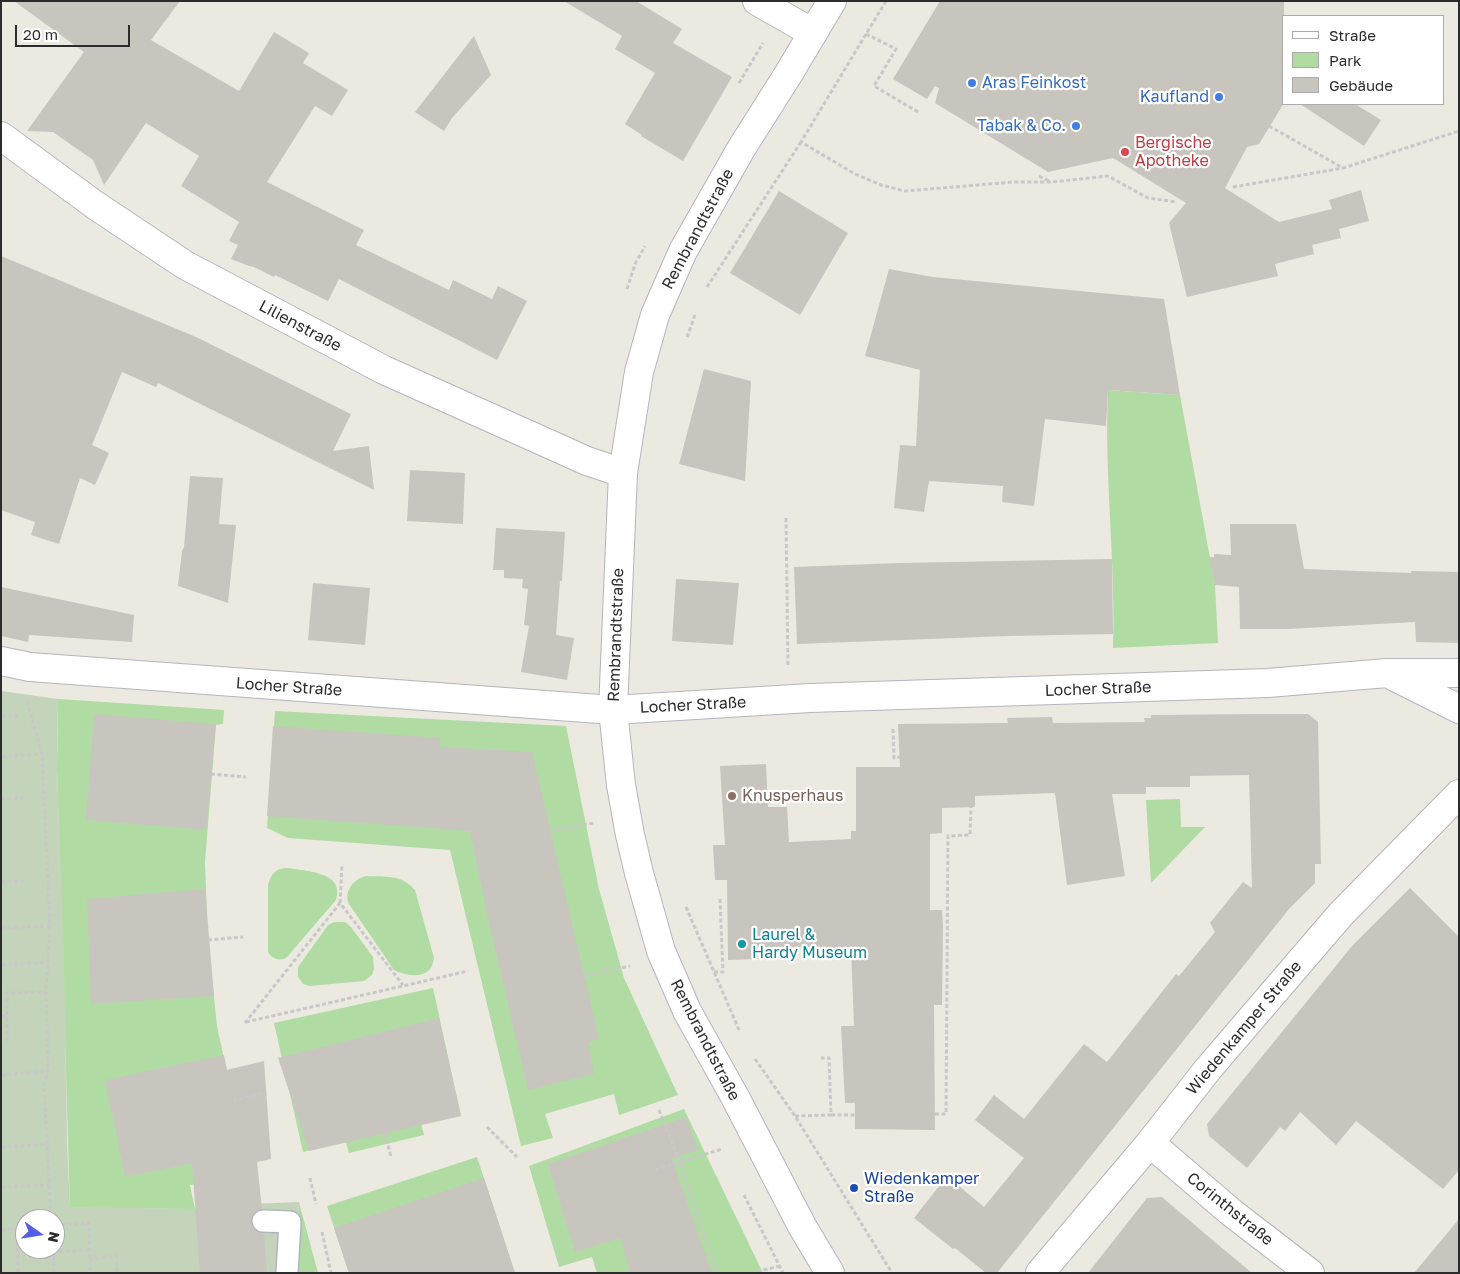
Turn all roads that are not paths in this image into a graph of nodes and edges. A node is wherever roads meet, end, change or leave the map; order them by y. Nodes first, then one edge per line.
1 (757, 1) edge
2 (832, 1) edge
3 (813, 33) junction
4 (1, 136) edge
5 (623, 472) junction
6 (1, 661) edge
7 (1387, 673) junction
8 (1459, 673) edge
9 (1459, 709) edge
10 (613, 710) junction
11 (1459, 794) edge
12 (1150, 1143) junction
13 (263, 1221) dead end
14 (287, 1273) edge
15 (830, 1273) edge
16 (1040, 1273) edge
17 (1310, 1273) edge

1 - 3 street
2 - 3 street, Rembrandtstraße
3 - 5 street, Rembrandtstraße
4 - 5 street, Lilienstraße
5 - 10 street, Rembrandtstraße
6 - 10 street, Locher Straße
7 - 8 street, Locher Straße
7 - 9 street
7 - 10 street, Locher Straße
10 - 15 street, Rembrandtstraße
11 - 12 street, Wiedenkamper Straße
12 - 16 street, Wiedenkamper Straße
12 - 17 street, Corinthstraße
13 - 14 lane

